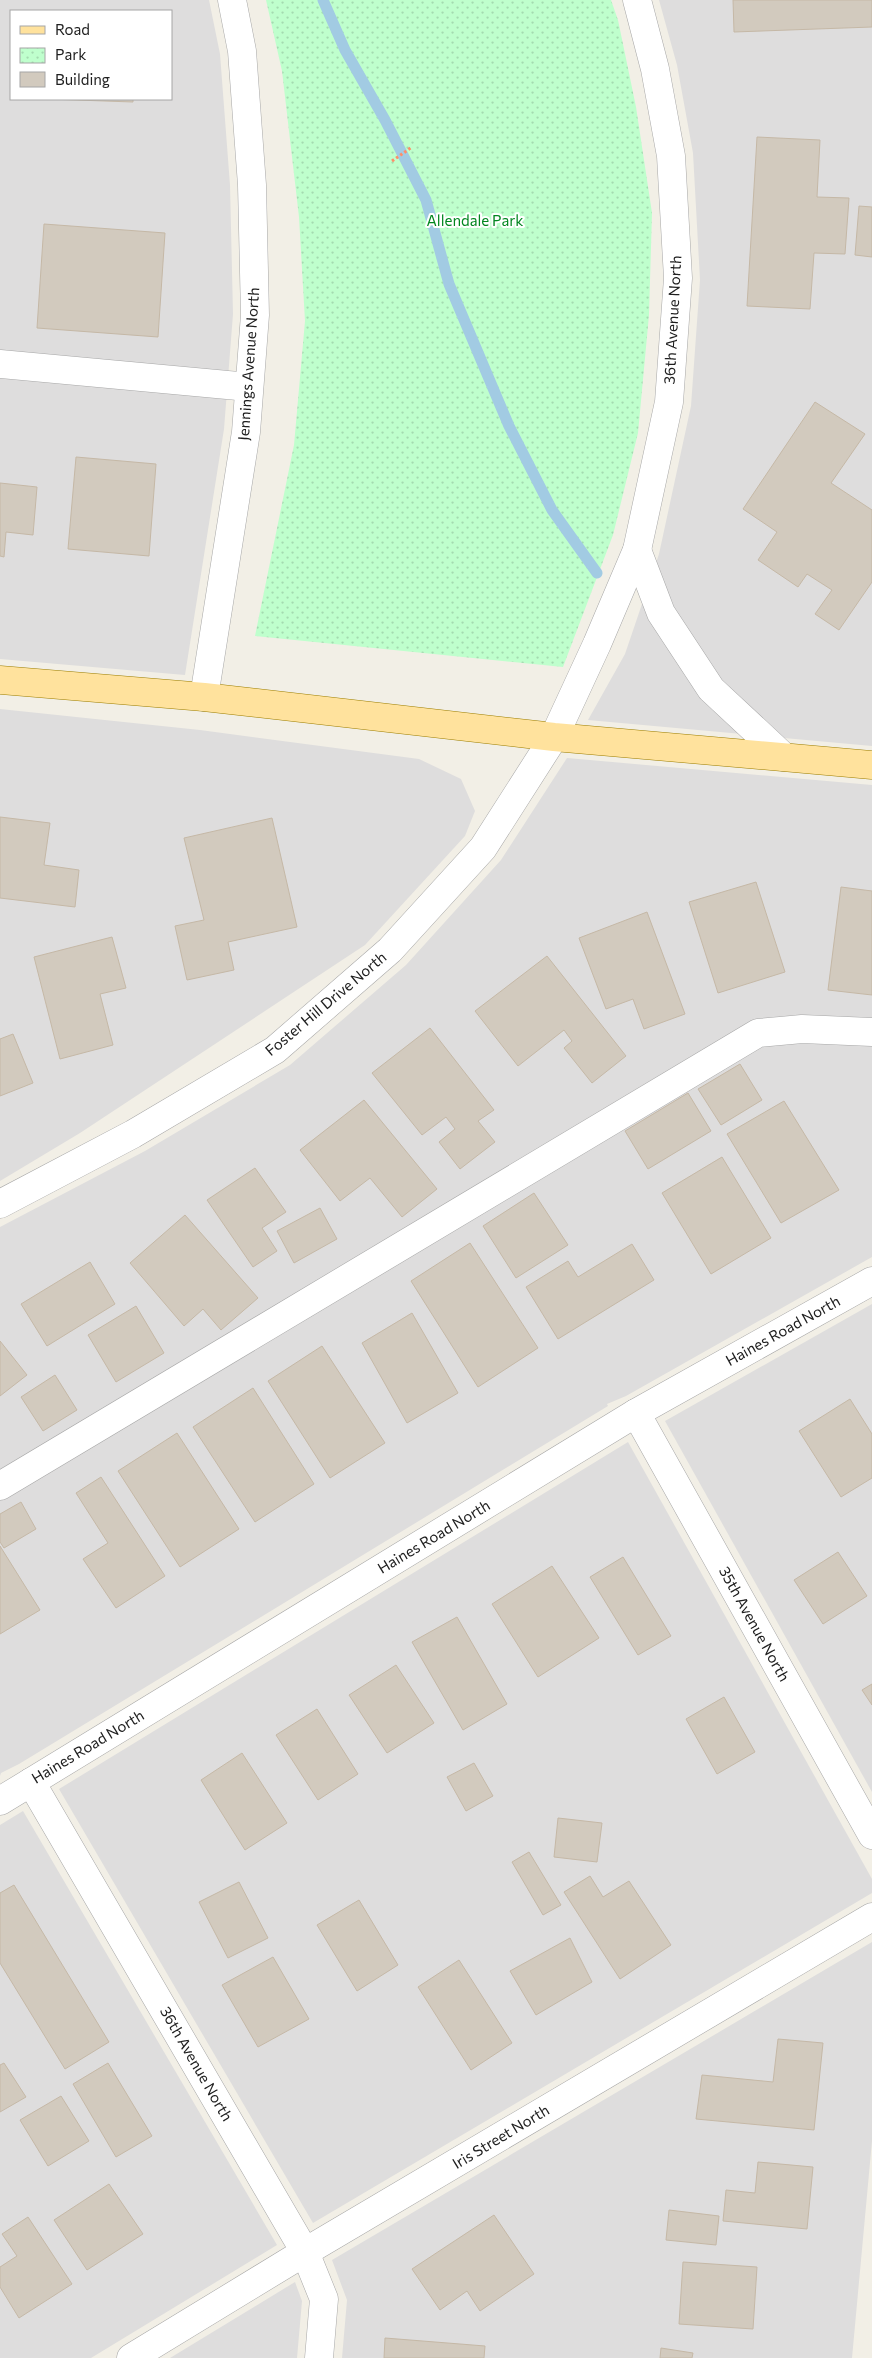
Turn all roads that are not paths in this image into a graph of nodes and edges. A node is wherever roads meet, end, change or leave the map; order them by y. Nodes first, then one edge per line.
1 (232, 0) edge
2 (637, 0) edge
3 (0, 364) edge
4 (249, 387) junction
5 (637, 550) junction
6 (0, 680) edge
7 (204, 697) junction
8 (554, 737) junction
9 (784, 757) junction
10 (872, 765) edge
11 (872, 1032) edge
12 (0, 1204) edge
13 (872, 1281) edge
14 (636, 1413) junction
15 (0, 1486) edge
16 (31, 1782) junction
17 (0, 1800) edge
18 (872, 1835) edge
19 (872, 1917) edge
20 (305, 2252) junction
21 (131, 2358) edge
22 (319, 2358) edge

1 - 4 street, Jennings Avenue North
2 - 5 street, 36th Avenue North
3 - 4 street
4 - 7 street, Jennings Avenue North
5 - 8 street, 36th Avenue North
5 - 9 street
6 - 7 main road
7 - 8 main road
8 - 9 main road
8 - 12 street, Foster Hill Drive North
9 - 10 main road
11 - 15 street
13 - 14 street, Haines Road North
14 - 16 street, Haines Road North
14 - 18 street, 35th Avenue North
16 - 17 street, Haines Road North
16 - 20 street, 36th Avenue North
19 - 20 street, Iris Street North
20 - 21 street, Iris Street North
20 - 22 street, 36th Avenue North

